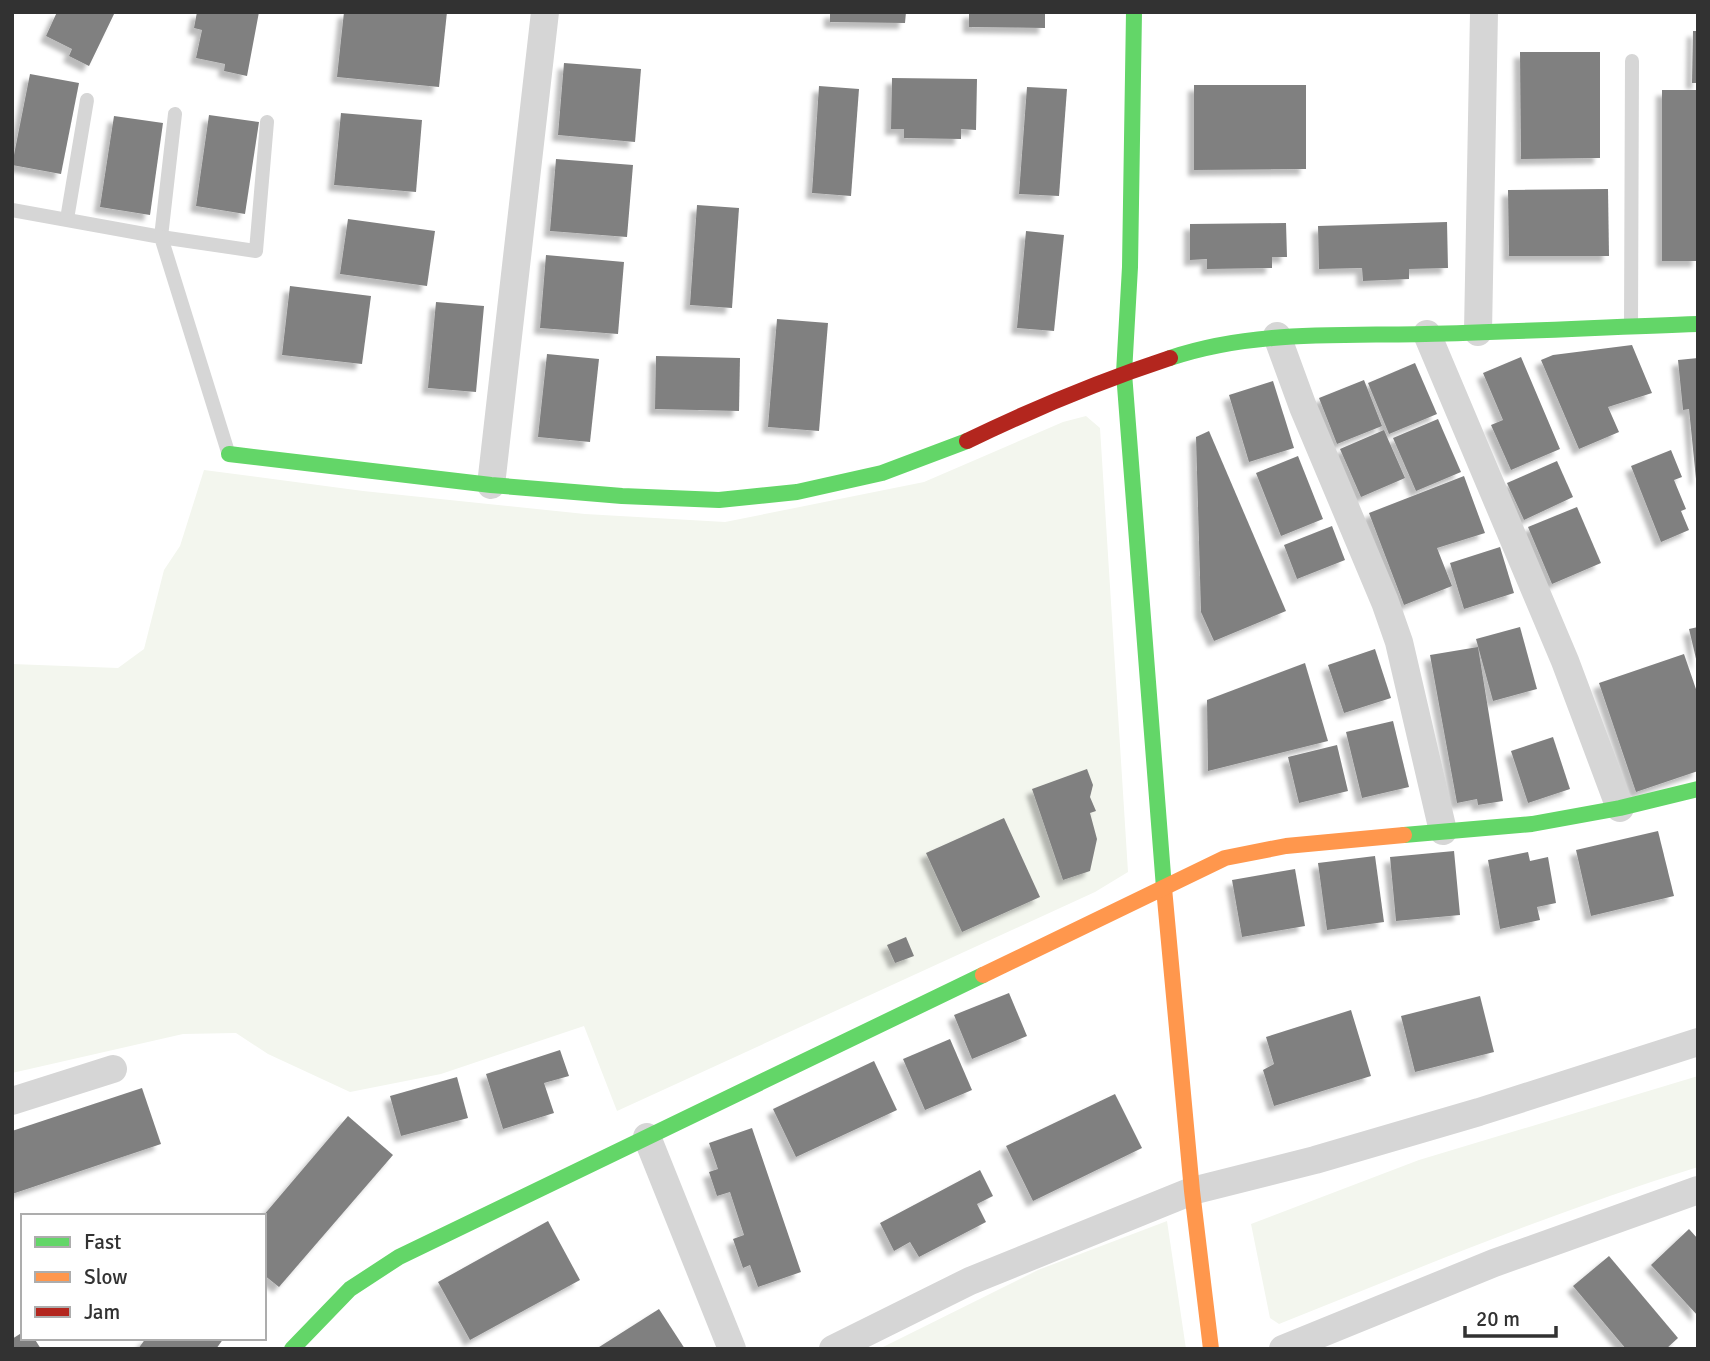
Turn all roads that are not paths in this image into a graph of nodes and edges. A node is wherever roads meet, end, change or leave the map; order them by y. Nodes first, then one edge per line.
1 (545, 12) edge
2 (1134, 12) edge
3 (1484, 12) edge
4 (1632, 61) dead end
5 (88, 100) dead end
6 (175, 114) dead end
7 (267, 122) dead end
8 (12, 210) edge
9 (66, 219) junction
10 (161, 237) junction
11 (1698, 324) edge
12 (1631, 326) junction
13 (1478, 332) junction
14 (1427, 334) junction
15 (1276, 336) junction
16 (1124, 373) junction
17 (229, 454) joint
18 (491, 485) junction
19 (1698, 789) edge
20 (1620, 808) junction
21 (1443, 831) junction
22 (1164, 888) junction
23 (1698, 1042) edge
24 (113, 1069) dead end
25 (12, 1101) edge
26 (647, 1137) junction
27 (1698, 1190) edge
28 (1192, 1191) junction
29 (292, 1349) edge
30 (732, 1349) edge
31 (833, 1349) edge
32 (1211, 1349) edge
33 (1283, 1349) edge

1 - 18 street
2 - 16 street
3 - 13 street
4 - 12 lane
5 - 9 lane
6 - 10 lane
7 - 10 lane
8 - 9 lane
9 - 10 lane
10 - 17 lane
11 - 12 street
12 - 13 street
13 - 14 street
14 - 15 street
14 - 20 street
15 - 16 street
15 - 21 street
16 - 18 street
16 - 22 street
17 - 18 street
19 - 20 street
20 - 21 street
21 - 22 street
22 - 26 street
22 - 28 street
23 - 28 street
24 - 25 street
26 - 29 street
26 - 30 street
27 - 33 street
28 - 31 street
28 - 32 street

